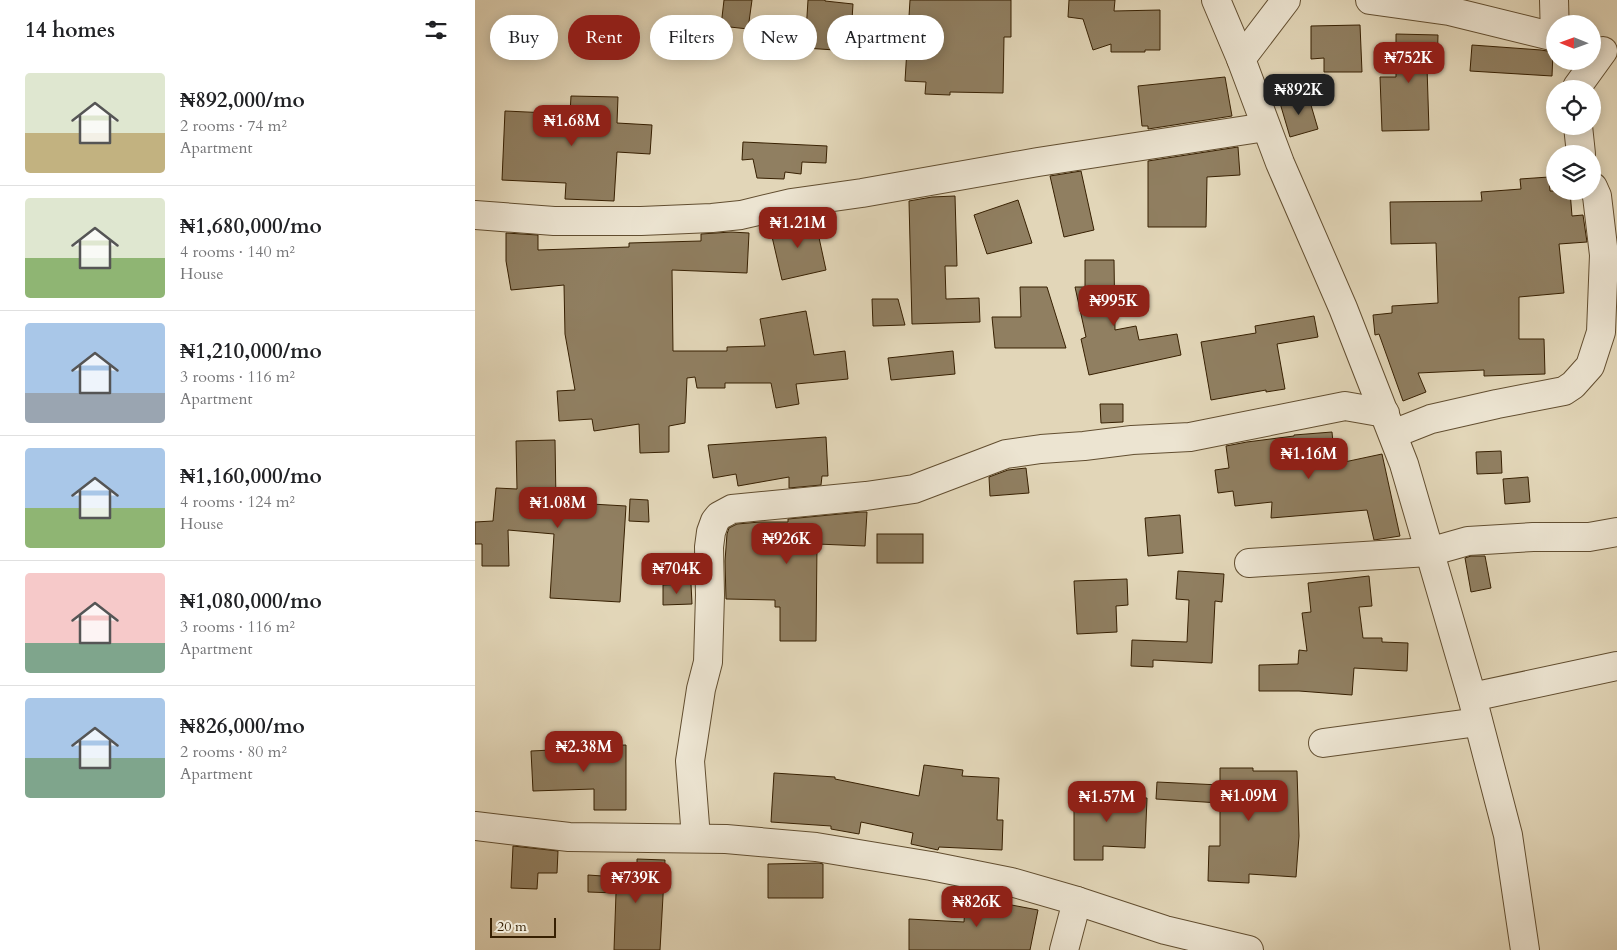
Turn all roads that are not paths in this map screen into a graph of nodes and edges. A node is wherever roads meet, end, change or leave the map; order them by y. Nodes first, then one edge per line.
1 (1216, 0) edge
2 (1286, 0) edge
3 (1370, 0) edge
4 (1554, 0) edge
5 (1554, 15) edge
6 (1546, 35) edge
7 (1604, 51) edge
8 (1241, 59) junction
9 (1583, 80) edge
10 (1266, 127) junction
11 (1597, 200) edge
12 (475, 215) edge
13 (1367, 368) junction
14 (1345, 406) junction
15 (1389, 424) junction
16 (1617, 532) edge
17 (1429, 552) junction
18 (1249, 563) dead end
19 (1617, 666) edge
20 (1475, 709) junction
21 (1323, 743) dead end
22 (475, 826) edge
23 (697, 838) junction
24 (1077, 901) junction
25 (1201, 945) edge
26 (1064, 950) edge
27 (1249, 950) edge
28 (1525, 950) edge

1 - 8 street
2 - 8 street
3 - 6 street
4 - 5 street
7 - 9 street
8 - 10 street
10 - 12 street
10 - 13 street
11 - 15 street
13 - 14 street
13 - 15 street
14 - 15 street
14 - 23 street
15 - 17 street
16 - 17 street
17 - 18 street
17 - 20 street
19 - 20 street
20 - 21 street
20 - 28 street
22 - 23 street
23 - 24 street
24 - 25 street
24 - 26 street
25 - 27 street

